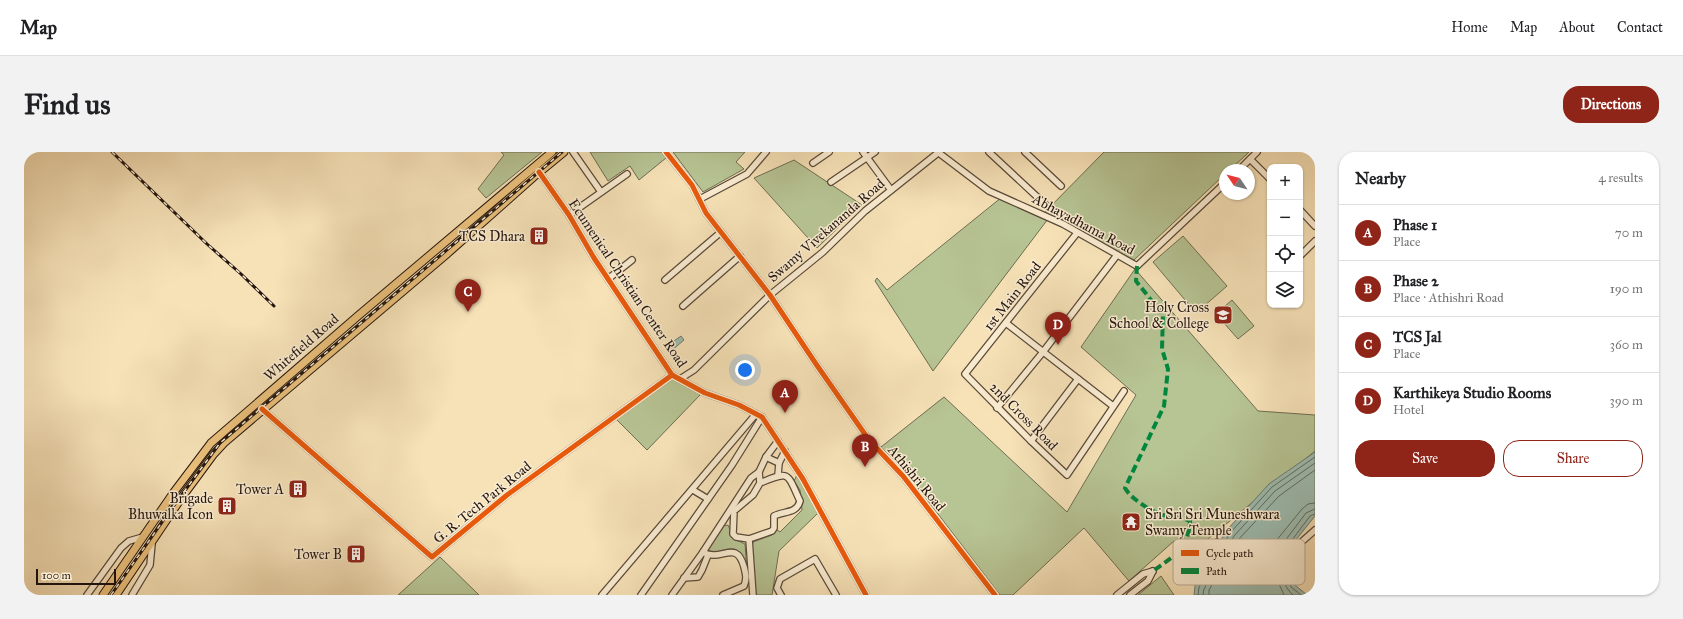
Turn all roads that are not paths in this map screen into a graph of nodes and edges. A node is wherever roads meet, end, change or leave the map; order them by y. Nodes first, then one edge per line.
1 (552, 152) edge
2 (564, 152) edge
3 (573, 152) edge
4 (666, 152) edge
5 (766, 152) edge
6 (829, 152) edge
7 (863, 152) edge
8 (875, 152) edge
9 (939, 152) edge
10 (989, 152) edge
11 (1025, 152) edge
12 (1257, 152) edge
13 (867, 158) junction
14 (1250, 159) junction
15 (813, 163) dead end
16 (1245, 164) edge
17 (539, 172) junction
18 (627, 174) dead end
19 (1267, 176) edge
20 (831, 182) dead end
21 (1061, 186) dead end
22 (1219, 189) edge
23 (891, 190) junction
24 (601, 192) junction
25 (700, 199) junction
26 (1047, 206) dead end
27 (1303, 213) edge
28 (568, 215) junction
29 (1315, 226) edge
30 (721, 232) junction
31 (1077, 232) junction
32 (1315, 241) edge
33 (1303, 253) edge
34 (1117, 255) junction
35 (740, 256) junction
36 (632, 260) dead end
37 (608, 279) junction
38 (665, 280) dead end
39 (770, 295) junction
40 (682, 306) dead end
41 (1006, 323) junction
42 (1043, 352) junction
43 (965, 374) joint
44 (672, 375) junction
45 (1078, 379) junction
46 (680, 380) junction
47 (1124, 391) dead end
48 (1113, 406) junction
49 (997, 408) junction
50 (262, 409) junction
51 (756, 414) junction
52 (762, 417) junction
53 (778, 441) junction
54 (1031, 441) junction
55 (785, 451) junction
56 (766, 457) junction
57 (779, 463) junction
58 (758, 472) junction
59 (778, 475) junction
60 (760, 483) junction
61 (693, 490) junction
62 (708, 499) junction
63 (1315, 530) edge
64 (142, 537) junction
65 (749, 539) junction
66 (1305, 539) edge
67 (152, 542) junction
68 (705, 554) junction
69 (684, 578) junction
70 (744, 586) junction
71 (753, 586) junction
72 (606, 594) edge
73 (674, 594) edge
74 (87, 595) edge
75 (102, 595) edge
76 (116, 595) edge
77 (132, 595) edge
78 (641, 595) edge
79 (723, 595) edge
80 (753, 595) edge
81 (781, 595) edge
82 (836, 595) edge
83 (866, 595) edge
84 (994, 595) edge
85 (1117, 595) edge
86 (1130, 595) edge

1 - 64 main road, Whitefield Road
2 - 17 main road, Whitefield Road
3 - 24 street
4 - 25 street, Athishri Road
5 - 25 street
6 - 15 street
7 - 13 street
8 - 13 street
9 - 23 street, Swamy Vivekananda Road
9 - 31 street, Abhayadhama Road
10 - 26 street
11 - 21 street
12 - 14 street
13 - 20 street
13 - 23 street
14 - 16 street
14 - 19 street
17 - 28 street, Ecumenical Christian Center Road
17 - 50 main road, Whitefield Road
18 - 24 street
22 - 34 street, Abhayadhama Road
23 - 39 street, Swamy Vivekananda Road
24 - 28 street
25 - 30 street, Athishri Road
27 - 29 street
28 - 37 street, Ecumenical Christian Center Road
30 - 35 street, Athishri Road
30 - 38 street
31 - 34 street, Abhayadhama Road
31 - 41 street, 1st Main Road
32 - 33 street
34 - 42 street
35 - 39 street, Athishri Road
35 - 40 street
36 - 37 street
37 - 44 street, Ecumenical Christian Center Road
39 - 46 street, Swamy Vivekananda Road
39 - 84 street, Athishri Road
41 - 42 street
41 - 43 street, 1st Main Road
42 - 45 street
42 - 49 street
43 - 49 street, 2nd Cross Road
44 - 46 street, Ecumenical Christian Center Road
44 - 50 street, G. R. Tech Park Road
45 - 48 street
45 - 54 street
46 - 51 street, Ecumenical Christian Center Road
47 - 48 street
48 - 54 street, 2nd Cross Road
49 - 54 street, 2nd Cross Road
50 - 67 main road, Whitefield Road
51 - 52 street, Ecumenical Christian Center Road
51 - 61 street
52 - 53 street, Ecumenical Christian Center Road
52 - 62 street
53 - 55 street, Ecumenical Christian Center Road
53 - 56 street
55 - 57 street
55 - 83 street, Ecumenical Christian Center Road
56 - 57 street
56 - 58 street
57 - 59 street
58 - 60 street
58 - 68 street
59 - 60 street
59 - 65 street
60 - 65 street
61 - 62 street
61 - 72 street
62 - 78 street
63 - 66 street
64 - 74 street
64 - 75 main road, Whitefield Road
65 - 71 street
67 - 76 main road, Whitefield Road
67 - 77 street
68 - 69 street
68 - 69 street
68 - 70 street
69 - 73 street
70 - 71 street
70 - 79 street
71 - 80 street
81 - 82 street
85 - 86 street

